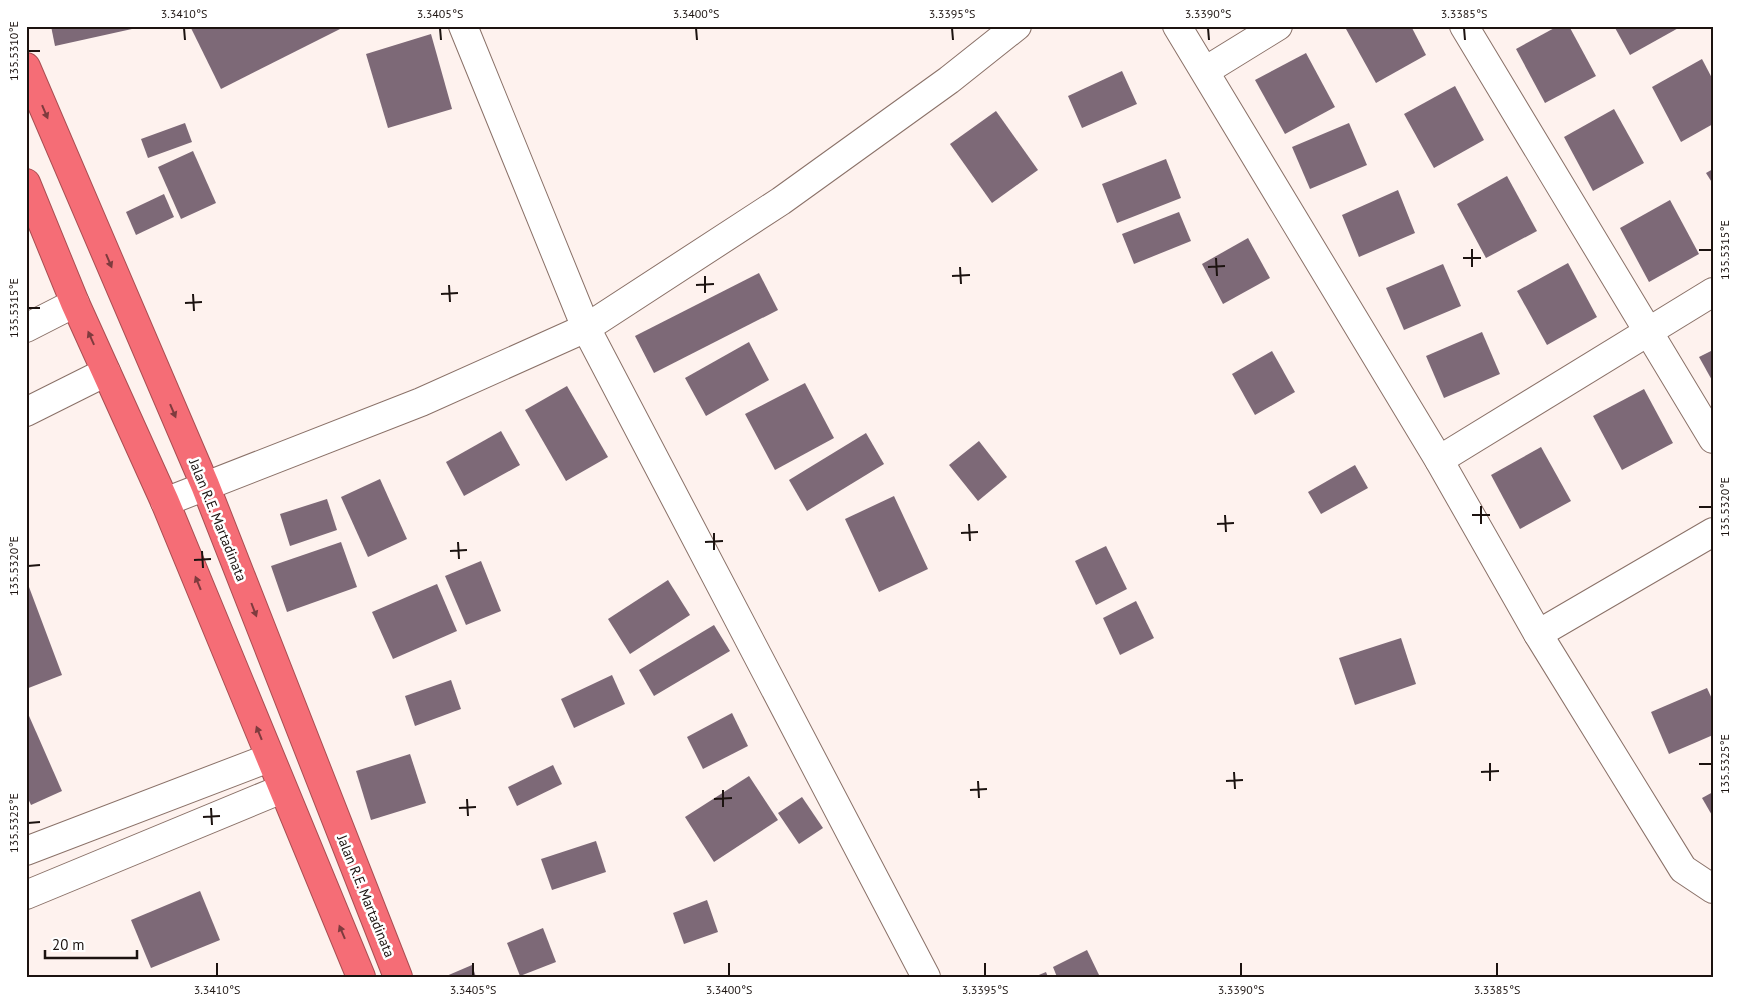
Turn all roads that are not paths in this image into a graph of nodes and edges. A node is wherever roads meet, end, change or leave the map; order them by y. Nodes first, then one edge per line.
1 (463, 26) edge
2 (1017, 26) edge
3 (1177, 26) edge
4 (1278, 26) edge
5 (1464, 26) edge
6 (26, 67) edge
7 (1205, 71) junction
8 (26, 183) edge
9 (1713, 292) edge
10 (76, 302) junction
11 (26, 328) edge
12 (586, 328) junction
13 (1647, 332) junction
14 (106, 372) junction
15 (26, 412) edge
16 (1713, 439) edge
17 (1439, 460) junction
18 (205, 485) junction
19 (165, 502) junction
20 (1713, 532) edge
21 (1538, 634) junction
22 (269, 758) junction
23 (282, 789) junction
24 (26, 851) edge
25 (1713, 889) edge
26 (26, 895) edge
27 (360, 977) edge
28 (398, 977) edge
29 (926, 977) edge

1 - 12 street
2 - 12 street
3 - 7 street
4 - 7 street
5 - 13 street
6 -> 18 highway, Jalan R.E. Martadinata
7 - 17 street
8 - 10 highway
9 - 13 street
10 - 11 street
14 -> 10 highway
12 - 18 street
12 - 29 street
13 - 16 street
13 - 17 street
14 - 15 street
14 - 19 highway
17 - 21 street
18 - 19 street
18 -> 28 highway, Jalan R.E. Martadinata
22 -> 19 highway
20 - 21 street
21 - 25 street
22 - 23 highway
22 - 24 street
23 - 26 street
27 -> 23 highway

